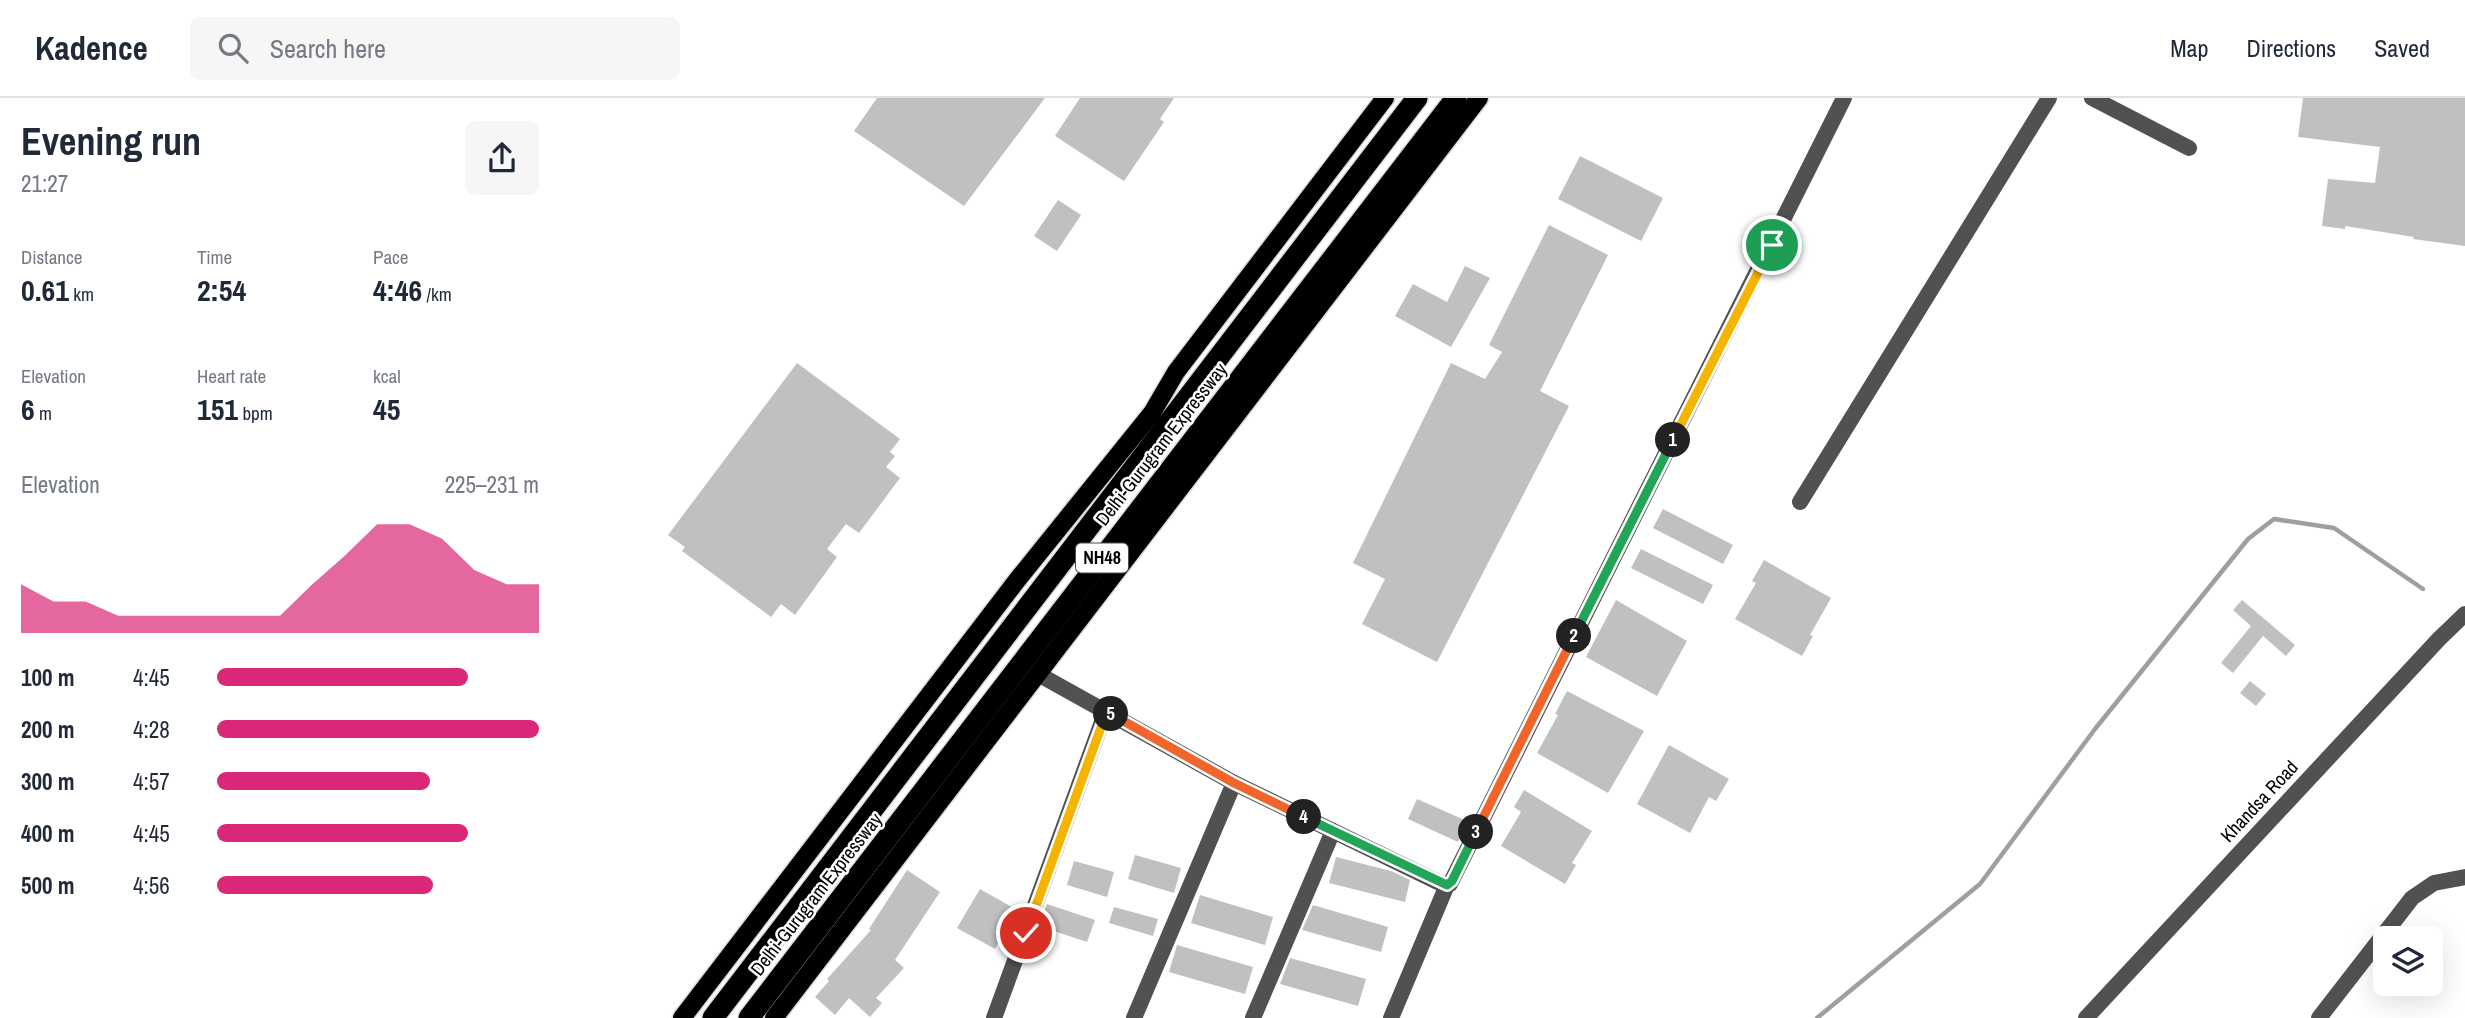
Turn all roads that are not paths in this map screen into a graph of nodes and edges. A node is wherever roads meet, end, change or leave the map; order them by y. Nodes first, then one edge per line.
1 (1385, 98) edge
2 (1417, 98) edge
3 (1456, 98) edge
4 (1479, 98) edge
5 (1844, 98) edge
6 (2049, 98) edge
7 (2092, 98) edge
8 (2189, 148) dead end
9 (1800, 502) dead end
10 (2465, 614) edge
11 (1038, 674) junction
12 (1107, 711) junction
13 (1234, 783) junction
14 (1333, 831) junction
15 (2465, 877) edge
16 (1447, 885) junction
17 (682, 1018) edge
18 (713, 1018) edge
19 (749, 1018) edge
20 (775, 1018) edge
21 (994, 1018) edge
22 (1134, 1018) edge
23 (1253, 1018) edge
24 (1391, 1018) edge
25 (2086, 1018) edge
26 (2319, 1018) edge

1 - 17 main road
2 - 18 highway, Delhi-Gurugram Expressway / NH48
3 - 19 highway, Delhi-Gurugram Expressway / NH48
4 - 11 main road
5 - 16 street
6 - 9 street
7 - 8 street
10 - 25 street, Khandsa Road
11 - 12 street
11 - 20 main road
12 - 13 street
12 - 21 street
13 - 14 street
13 - 22 street
14 - 16 street
14 - 23 street
15 - 26 street
16 - 24 street

